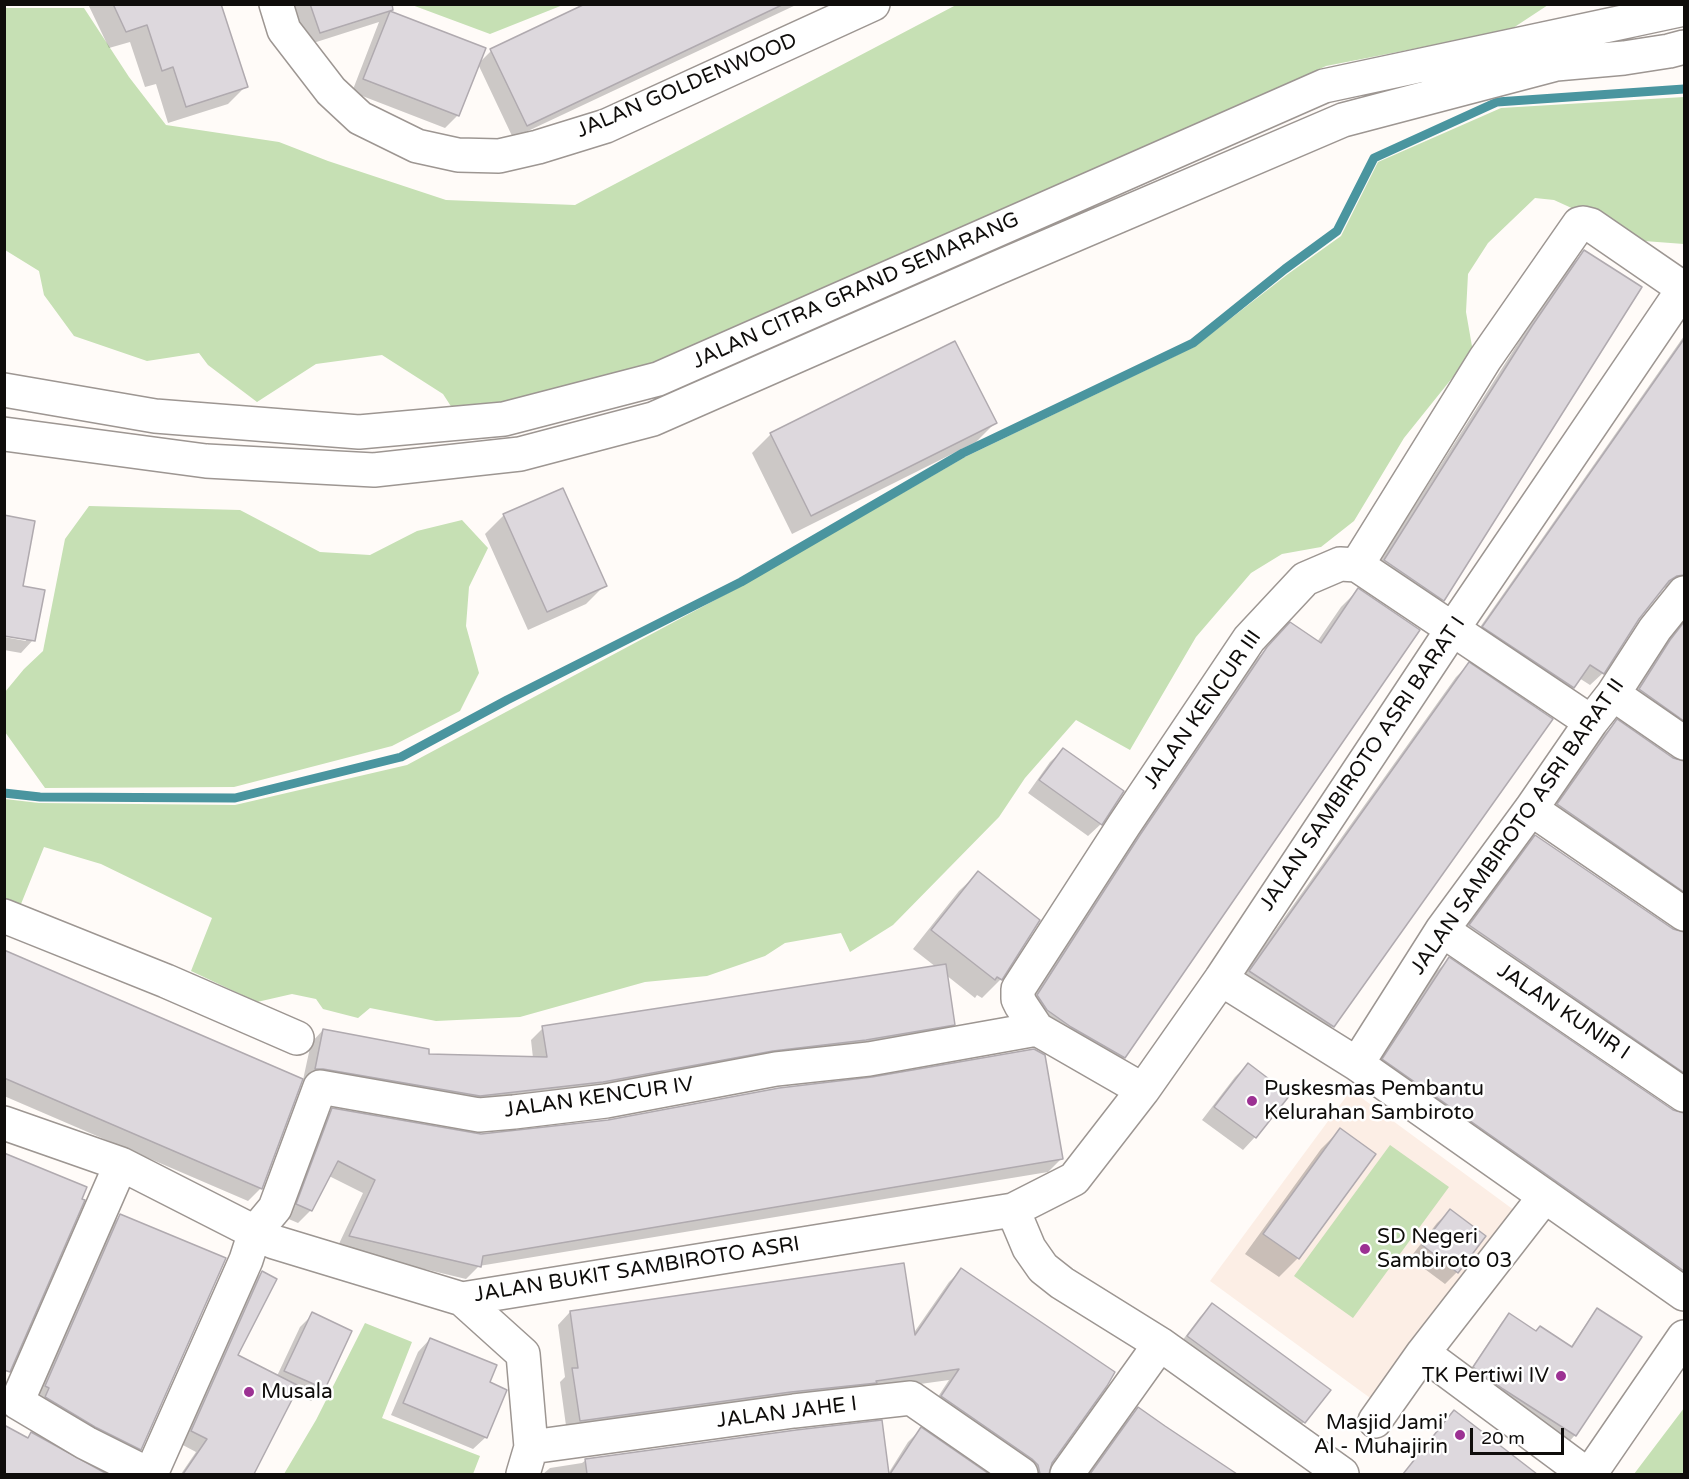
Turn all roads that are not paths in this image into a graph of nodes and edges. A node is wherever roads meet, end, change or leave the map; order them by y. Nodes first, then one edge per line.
1 (276, 4) edge
2 (873, 4) edge
3 (1684, 9) edge
4 (1612, 14) edge
5 (1684, 47) edge
6 (1553, 51) junction
7 (1684, 289) edge
8 (4, 390) edge
9 (4, 434) edge
10 (1357, 565) junction
11 (1684, 593) edge
12 (1452, 630) junction
13 (1614, 694) junction
14 (1591, 722) junction
15 (1684, 743) edge
16 (1531, 809) junction
17 (1684, 914) edge
18 (4, 916) edge
19 (1442, 930) junction
20 (1221, 978) junction
21 (1037, 1029) junction
22 (297, 1038) dead end
23 (1357, 1064) junction
24 (1143, 1090) junction
25 (1684, 1095) edge
26 (4, 1124) edge
27 (121, 1164) junction
28 (1545, 1196) junction
29 (1013, 1210) junction
30 (255, 1232) junction
31 (1684, 1293) edge
32 (462, 1299) junction
33 (1684, 1337) edge
34 (1160, 1344) junction
35 (1424, 1353) junction
36 (11, 1398) edge
37 (1375, 1421) dead end
38 (527, 1461) edge
39 (149, 1474) edge
40 (1021, 1474) edge
41 (1067, 1474) edge
42 (1342, 1474) edge
43 (1588, 1474) edge

1 - 2 street, JALAN GOLDENWOOD
3 - 4 street, JALAN CITRA GRAND SEMARANG
4 - 6 street, JALAN CITRA GRAND SEMARANG
5 - 6 street, JALAN CITRA GRAND SEMARANG
6 - 8 street, JALAN CITRA GRAND SEMARANG
6 - 9 street, JALAN CITRA GRAND SEMARANG
7 - 10 street
7 - 12 street, JALAN SAMBIROTO ASRI BARAT I
10 - 12 street
10 - 21 street, JALAN KENCUR III
11 - 13 street, JALAN SAMBIROTO ASRI BARAT II
12 - 14 street
12 - 20 street, JALAN SAMBIROTO ASRI BARAT I
13 - 14 street, JALAN SAMBIROTO ASRI BARAT II
13 - 15 street
14 - 16 street, JALAN SAMBIROTO ASRI BARAT II
16 - 17 street
16 - 19 street, JALAN SAMBIROTO ASRI BARAT II
18 - 22 street
19 - 23 street, JALAN SAMBIROTO ASRI BARAT II
19 - 25 street, JALAN KUNIR I
20 - 23 street
20 - 24 street, JALAN SAMBIROTO ASRI BARAT I
21 - 24 street, JALAN KENCUR III
21 - 30 street, JALAN KENCUR IV
23 - 28 street
24 - 29 street, JALAN SAMBIROTO ASRI BARAT I
26 - 27 street, JALAN BUKIT SAMBIROTO ASRI
27 - 30 street, JALAN BUKIT SAMBIROTO ASRI
27 - 36 street
28 - 31 street
28 - 35 street
29 - 32 street, JALAN BUKIT SAMBIROTO ASRI
29 - 34 street
30 - 32 street, JALAN BUKIT SAMBIROTO ASRI
30 - 39 street
32 - 38 street
33 - 43 street
34 - 41 street
34 - 42 street
35 - 37 street
35 - 43 street
36 - 39 street
38 - 40 street, JALAN JAHE I

